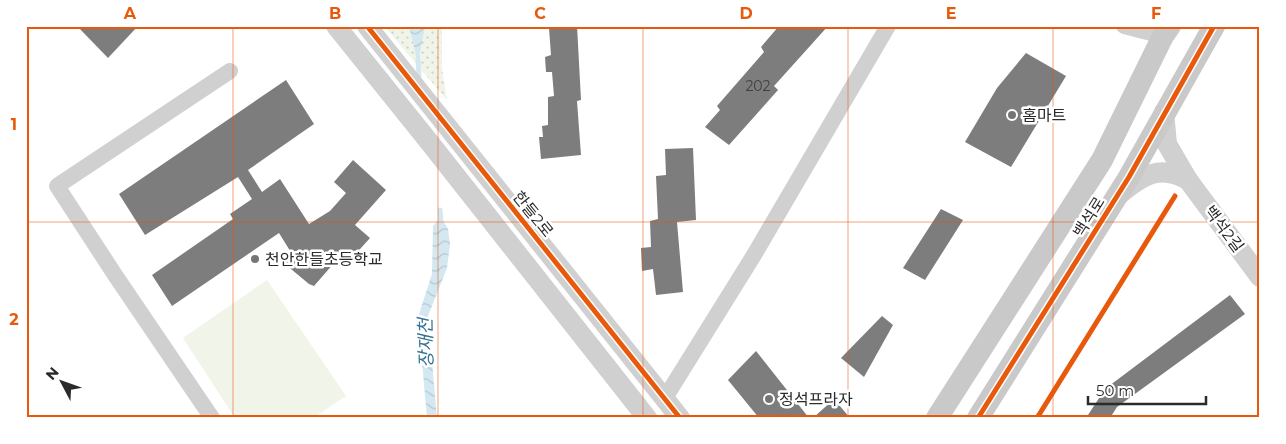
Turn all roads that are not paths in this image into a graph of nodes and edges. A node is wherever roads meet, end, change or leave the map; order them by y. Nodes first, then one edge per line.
1 (336, 26) edge
2 (367, 26) edge
3 (888, 26) edge
4 (1124, 26) edge
5 (1214, 26) edge
6 (1166, 31) edge
7 (230, 71) dead end
8 (1164, 112) junction
9 (1188, 180) junction
10 (1115, 198) junction
11 (1260, 277) edge
12 (665, 398) junction
13 (212, 418) edge
14 (648, 418) edge
15 (680, 418) edge
16 (937, 418) edge
17 (978, 418) edge

1 - 14 street
2 - 12 street, 한들2로
3 - 12 street
4 - 6 street
5 - 8 main road, 백석로
6 - 16 main road, 백석로
7 - 13 street
8 - 9 street, 백석2길
8 - 10 main road, 백석로
9 - 10 street
9 - 11 street, 백석2길
10 - 17 main road, 백석로
12 - 15 street, 한들2로

